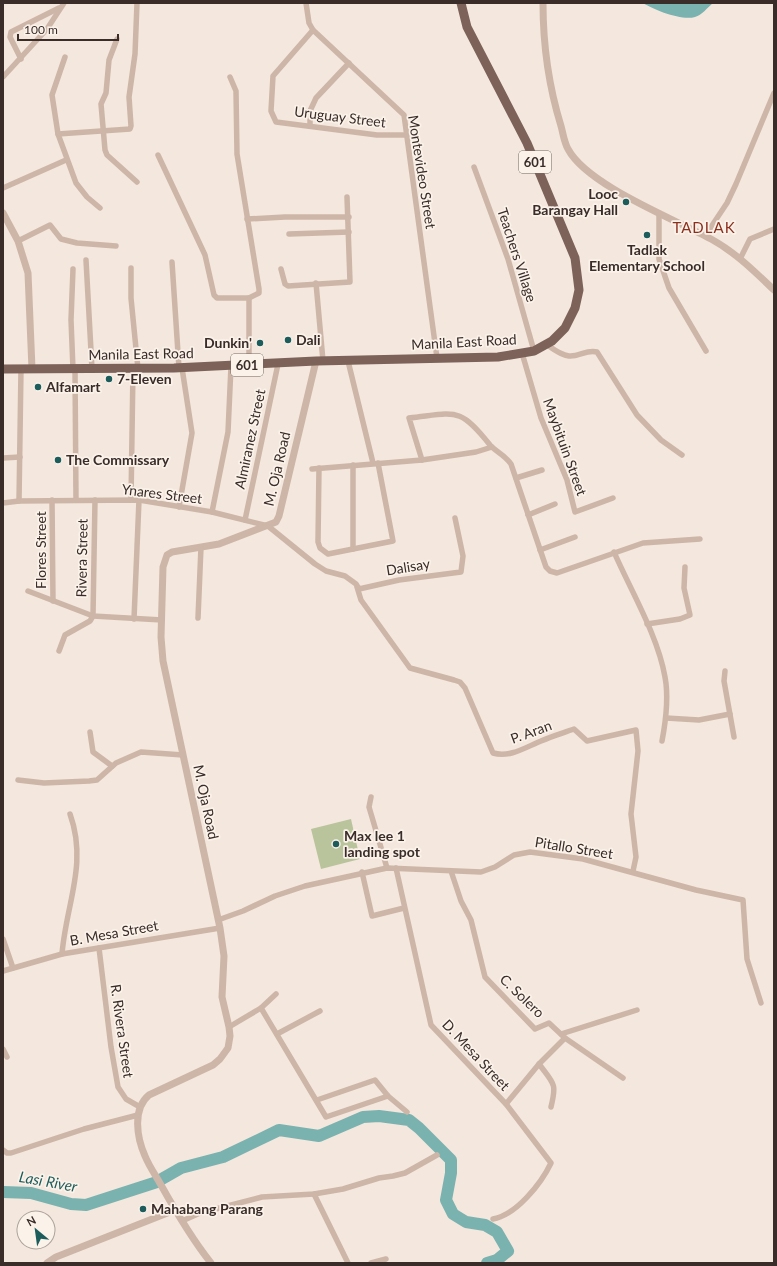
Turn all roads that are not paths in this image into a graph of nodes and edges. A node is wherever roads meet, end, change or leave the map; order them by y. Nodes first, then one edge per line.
1 (64, 3) edge
2 (137, 3) edge
3 (306, 3) edge
4 (461, 3) edge
5 (543, 3) edge
6 (313, 30) junction
7 (117, 39) dead end
8 (65, 57) dead end
9 (21, 59) junction
10 (349, 63) junction
11 (3, 77) edge
12 (230, 77) dead end
13 (774, 93) edge
14 (310, 126) junction
15 (103, 131) junction
16 (58, 134) junction
17 (406, 135) junction
18 (158, 155) dead end
19 (66, 160) junction
20 (474, 167) dead end
21 (137, 182) dead end
22 (3, 188) edge
23 (347, 198) dead end
24 (100, 208) dead end
25 (659, 213) junction
26 (4, 216) edge
27 (349, 217) junction
28 (247, 219) junction
29 (774, 229) edge
30 (349, 232) junction
31 (289, 234) dead end
32 (705, 236) junction
33 (18, 241) junction
34 (116, 246) dead end
35 (740, 259) junction
36 (86, 260) dead end
37 (172, 262) dead end
38 (132, 268) dead end
39 (73, 269) dead end
40 (281, 269) dead end
41 (316, 284) junction
42 (774, 290) edge
43 (250, 298) junction
44 (546, 344) junction
45 (534, 351) junction
46 (706, 352) dead end
47 (522, 353) junction
48 (437, 358) junction
49 (320, 361) junction
50 (348, 361) junction
51 (278, 364) junction
52 (249, 365) junction
53 (231, 366) junction
54 (180, 368) junction
55 (3, 369) edge
56 (21, 369) junction
57 (32, 369) junction
58 (74, 369) junction
59 (92, 369) junction
60 (135, 369) junction
61 (492, 447) junction
62 (682, 455) dead end
63 (20, 457) junction
64 (3, 458) edge
65 (422, 460) junction
66 (376, 463) junction
67 (353, 465) junction
68 (319, 468) junction
69 (312, 469) dead end
70 (542, 470) dead end
71 (516, 478) junction
72 (613, 498) dead end
73 (52, 500) junction
74 (76, 500) junction
75 (95, 500) junction
76 (131, 500) junction
77 (139, 500) junction
78 (19, 501) junction
79 (3, 503) edge
80 (555, 504) dead end
81 (179, 506) junction
82 (212, 512) junction
83 (528, 515) junction
84 (455, 518) dead end
85 (245, 520) junction
86 (268, 526) junction
87 (574, 538) dead end
88 (700, 539) dead end
89 (201, 547) junction
90 (353, 550) junction
91 (540, 550) junction
92 (614, 552) junction
93 (685, 567) dead end
94 (358, 586) junction
95 (28, 591) dead end
96 (53, 601) junction
97 (93, 616) junction
98 (198, 618) dead end
99 (134, 619) junction
100 (162, 620) junction
101 (646, 624) junction
102 (59, 651) dead end
103 (725, 670) dead end
104 (730, 714) junction
105 (666, 718) junction
106 (90, 732) dead end
107 (734, 737) dead end
108 (662, 741) dead end
109 (183, 755) junction
110 (112, 766) junction
111 (18, 780) dead end
112 (371, 797) dead end
113 (70, 814) dead end
114 (387, 868) junction
115 (396, 868) junction
116 (451, 871) junction
117 (633, 871) junction
118 (362, 872) junction
119 (404, 908) junction
120 (218, 920) junction
121 (220, 928) junction
122 (3, 939) edge
123 (99, 948) junction
124 (62, 954) junction
125 (13, 968) junction
126 (3, 971) edge
127 (276, 994) dead end
128 (761, 1003) dead end
129 (261, 1008) junction
130 (637, 1010) dead end
131 (320, 1011) dead end
132 (229, 1026) junction
133 (276, 1034) junction
134 (563, 1036) junction
135 (3, 1049) edge
136 (7, 1058) dead end
137 (540, 1064) junction
138 (623, 1078) dead end
139 (388, 1096) junction
140 (317, 1100) junction
141 (506, 1104) junction
142 (140, 1107) junction
143 (551, 1107) dead end
144 (407, 1112) dead end
145 (138, 1115) junction
146 (3, 1150) edge
147 (437, 1155) dead end
148 (314, 1194) junction
149 (175, 1210) junction
150 (492, 1219) dead end
151 (182, 1221) junction
152 (386, 1259) dead end
153 (47, 1263) edge
154 (211, 1263) edge
155 (348, 1263) edge
156 (371, 1263) edge

1 - 9 street
1 - 9 street
2 - 15 street
3 - 6 street
4 - 44 main road, Manila East Road / 601
5 - 25 street
6 - 10 street, Montevideo Street
6 - 14 street, Uruguay Street
7 - 15 street
8 - 16 street
9 - 11 street
10 - 14 street
10 - 17 street, Montevideo Street
12 - 28 street
13 - 32 street
14 - 17 street, Uruguay Street
15 - 16 street
15 - 21 street
16 - 19 street
17 - 48 street, Montevideo Street
18 - 43 street
19 - 22 street
19 - 24 street
20 - 45 street, Teachers Village
23 - 27 street
25 - 32 street
25 - 46 street
26 - 33 street
27 - 28 street
27 - 30 street
28 - 43 street
29 - 35 street
30 - 31 street
30 - 41 street
32 - 35 street
33 - 34 street
33 - 57 street
35 - 42 street
36 - 59 street
37 - 54 street
38 - 60 street
39 - 58 street
40 - 41 street
41 - 49 street
43 - 52 street
44 - 45 main road, Manila East Road / 601
44 - 62 street
45 - 47 main road, Manila East Road / 601
47 - 48 main road, Manila East Road / 601
47 - 72 street, Maybituin Street
48 - 50 main road, Manila East Road / 601
49 - 50 main road, Manila East Road / 601
49 - 51 main road, Manila East Road / 601
49 - 86 street, M. Oja Road
50 - 66 street
51 - 52 main road, Manila East Road / 601
51 - 85 street, Almiranez Street
52 - 53 main road, Manila East Road / 601
53 - 54 main road, Manila East Road / 601
53 - 82 street
54 - 60 main road, Manila East Road / 601
54 - 81 street
55 - 56 main road, Manila East Road / 601
56 - 57 main road, Manila East Road / 601
56 - 63 street
57 - 58 main road, Manila East Road / 601
58 - 59 main road, Manila East Road / 601
58 - 74 street
59 - 60 main road, Manila East Road / 601
60 - 76 street
61 - 65 street
61 - 65 street
61 - 71 street
63 - 64 street
63 - 78 street
65 - 66 street
66 - 67 street
66 - 90 street
67 - 68 street
67 - 90 street
68 - 69 street
68 - 90 street
70 - 71 street
71 - 83 street
73 - 74 street, Ynares Street
73 - 78 street, Ynares Street
73 - 96 street, Flores Street
74 - 75 street, Ynares Street
75 - 76 street, Ynares Street
75 - 97 street, Rivera Street
76 - 77 street, Ynares Street
77 - 81 street, Ynares Street
77 - 99 street
78 - 79 street, Ynares Street
80 - 83 street
81 - 82 street, Ynares Street
82 - 85 street, Ynares Street
83 - 91 street
84 - 94 street, Dalisay
85 - 86 street, Ynares Street
86 - 89 street, M. Oja Road
86 - 94 street
87 - 91 street
88 - 92 street
89 - 98 street
89 - 100 street, M. Oja Road
91 - 92 street
92 - 101 street
93 - 101 street
94 - 117 street, P. Aran
95 - 96 street
96 - 97 street
97 - 99 street
97 - 102 street
99 - 100 street
100 - 109 street, M. Oja Road
101 - 105 street
103 - 104 street
104 - 105 street
104 - 107 street
105 - 108 street
106 - 110 street
109 - 110 street
109 - 120 street, M. Oja Road
110 - 111 street
112 - 114 street
113 - 124 street
114 - 115 street, Pitallo Street
114 - 118 street, Pitallo Street
115 - 116 street, Pitallo Street
115 - 119 street, D. Mesa Street
116 - 117 street, Pitallo Street
116 - 134 street, C. Solero
117 - 128 street, Pitallo Street
118 - 119 street
118 - 120 street, Pitallo Street
119 - 141 street, D. Mesa Street
120 - 121 street, M. Oja Road
121 - 123 street, B. Mesa Street
121 - 132 street, M. Oja Road
122 - 125 street
123 - 124 street, B. Mesa Street
123 - 142 street, R. Rivera Street
124 - 125 street, B. Mesa Street
125 - 126 street, B. Mesa Street
127 - 129 street
129 - 132 street
129 - 133 street
130 - 134 street
131 - 133 street
132 - 142 street, M. Oja Road
133 - 140 street
134 - 137 street
134 - 138 street
135 - 136 street
137 - 141 street
137 - 143 street
139 - 140 street
139 - 140 street
139 - 144 street
141 - 150 street, D. Mesa Street
142 - 145 street, M. Oja Road
145 - 146 street
145 - 149 street, M. Oja Road
147 - 148 street
148 - 151 street
148 - 155 street
149 - 151 street, M. Oja Road
149 - 153 street
151 - 154 street, M. Oja Road
152 - 156 street

